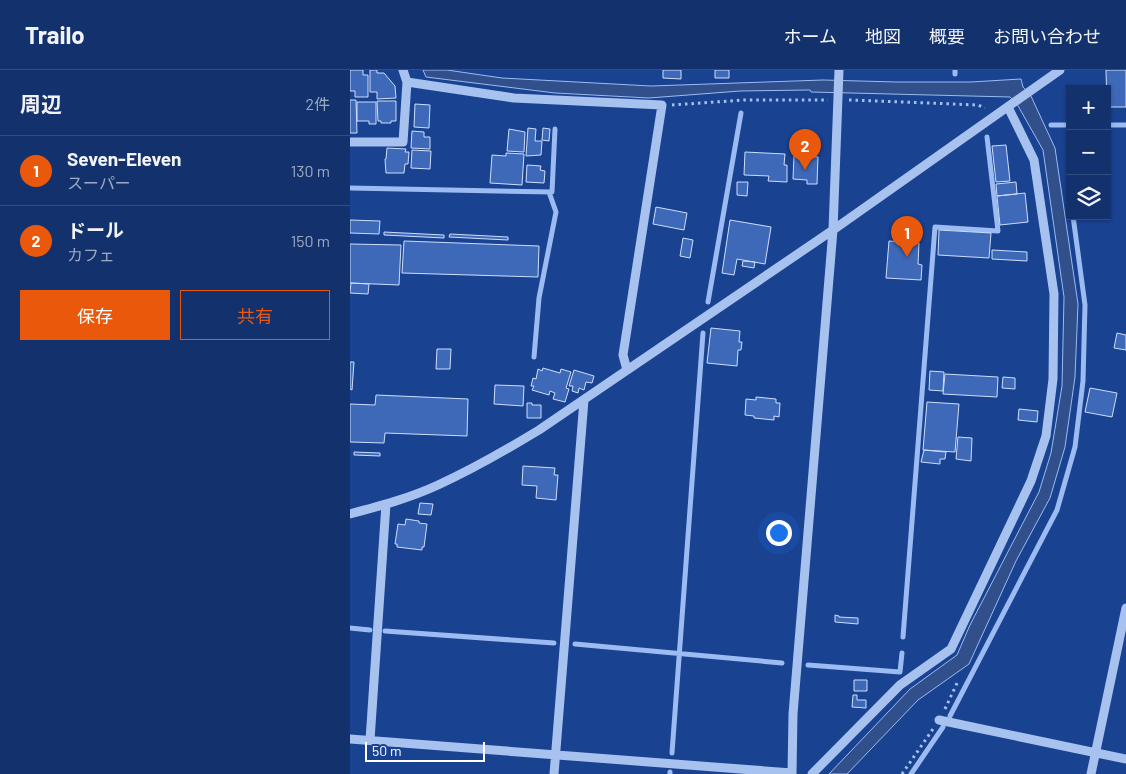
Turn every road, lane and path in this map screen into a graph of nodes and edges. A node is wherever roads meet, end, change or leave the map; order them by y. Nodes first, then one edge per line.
1 (403, 70) edge
2 (1060, 70) edge
3 (839, 74) edge
4 (407, 82) junction
5 (838, 97) junction
6 (662, 105) junction
7 (1011, 106) junction
8 (1000, 114) junction
9 (350, 142) edge
10 (833, 230) junction
11 (627, 370) junction
12 (584, 400) junction
13 (386, 504) junction
14 (350, 514) edge
15 (1126, 608) edge
16 (939, 720) dead end
17 (350, 739) edge
18 (370, 740) junction
19 (1096, 753) junction
20 (556, 754) junction
21 (1126, 759) edge
22 (554, 774) edge
23 (792, 774) edge
24 (812, 774) edge
25 (1091, 774) edge

1 - 4 street
2 - 7 street
3 - 5 street
4 - 6 street
4 - 9 street
5 - 6 path
5 - 8 path
5 - 10 street
6 - 11 street
7 - 8 street
7 - 24 street
8 - 10 street
10 - 11 street
10 - 23 street
11 - 12 street
12 - 13 street
12 - 20 street
13 - 14 street
13 - 18 street
15 - 19 street
16 - 19 street
17 - 18 street
18 - 20 street
19 - 21 street
19 - 25 street
20 - 22 street
20 - 23 street

